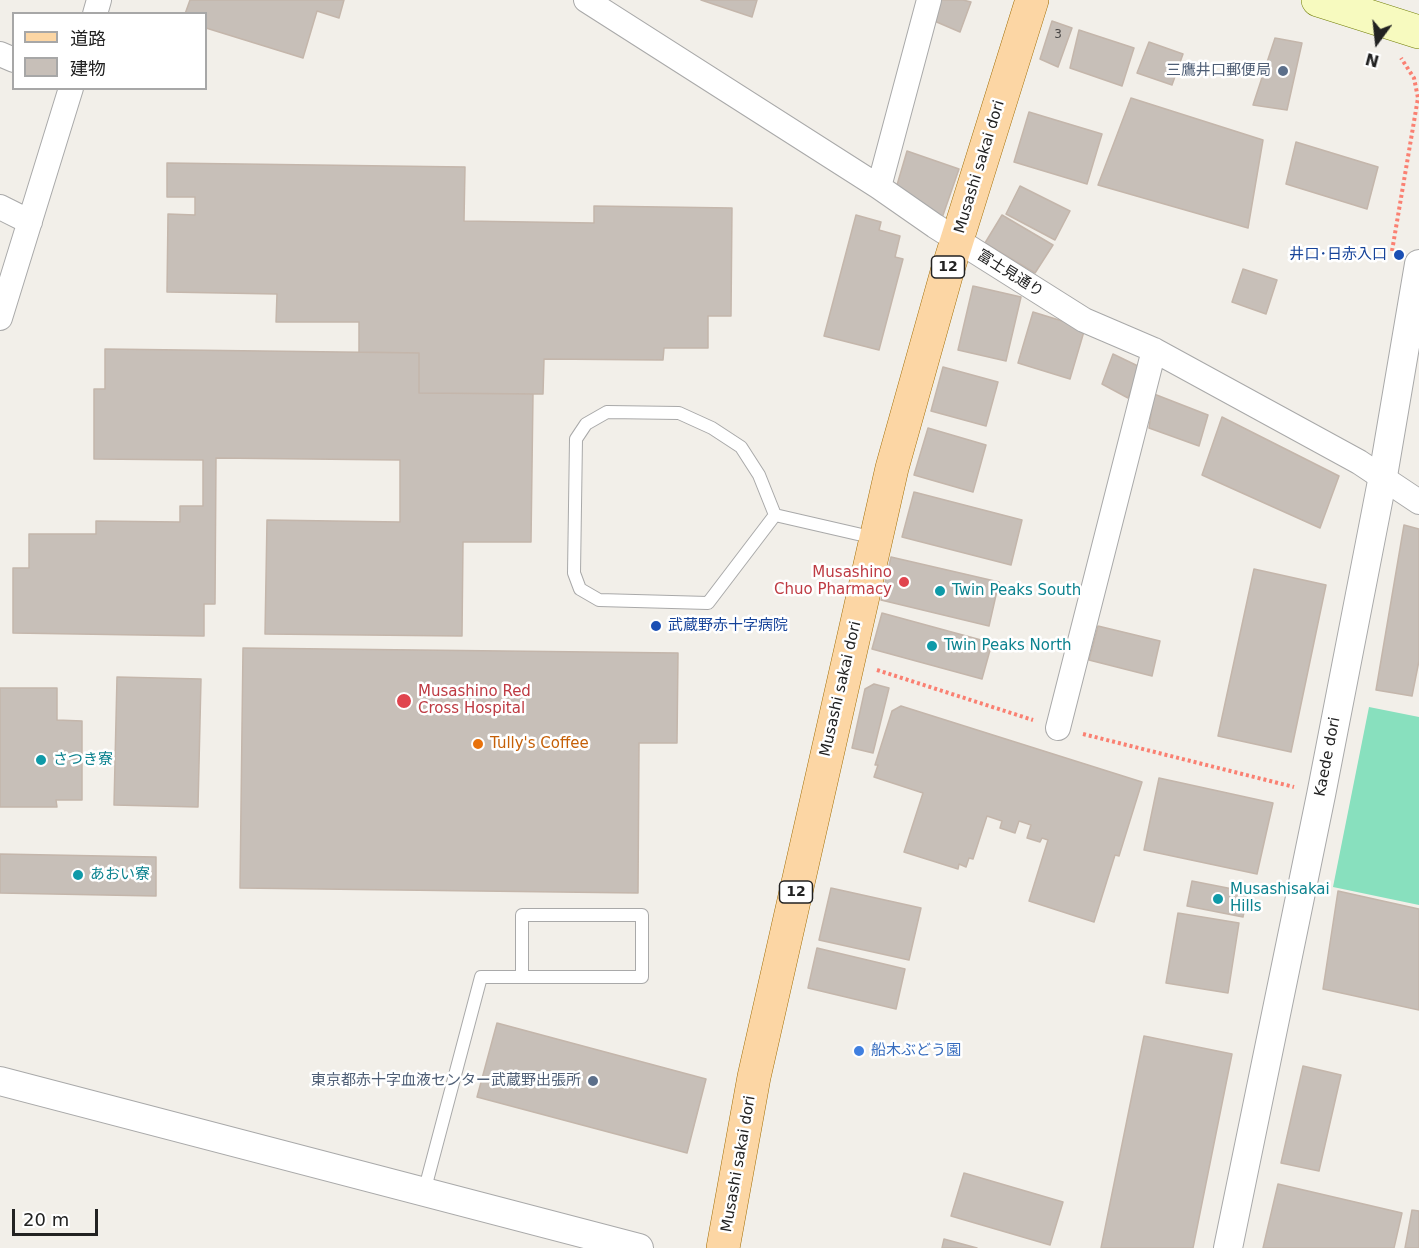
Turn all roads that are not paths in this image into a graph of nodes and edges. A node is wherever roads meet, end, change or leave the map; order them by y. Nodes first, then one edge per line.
1 (586, 0) edge
2 (929, 0) edge
3 (1032, 0) edge
4 (1318, 0) edge
5 (1410, 41) edge
6 (70, 90) edge
7 (879, 187) junction
8 (0, 207) edge
9 (30, 222) junction
10 (957, 240) junction
11 (1419, 264) edge
12 (0, 318) edge
13 (1154, 350) junction
14 (1383, 476) junction
15 (1419, 502) edge
16 (775, 515) junction
17 (875, 538) junction
18 (1058, 728) dead end
19 (522, 977) junction
20 (0, 1081) edge
21 (424, 1191) junction
22 (639, 1248) edge
23 (723, 1248) edge
24 (1228, 1248) edge

1 - 7 street, 富士見通り
2 - 7 street
3 - 10 main road, Musashi sakai dori / 12
4 - 5 main road
6 - 9 street
7 - 10 street, 富士見通り
8 - 9 street
9 - 12 street
10 - 13 street, 富士見通り
10 - 17 main road, Musashi sakai dori / 12
11 - 14 street, Kaede dori
13 - 14 street, 富士見通り
13 - 18 street
14 - 15 street, 富士見通り
14 - 24 street, Kaede dori
16 - 16 lane
16 - 17 lane
17 - 23 main road, Musashi sakai dori / 12
19 - 19 lane
19 - 21 lane
20 - 21 street
21 - 22 street

